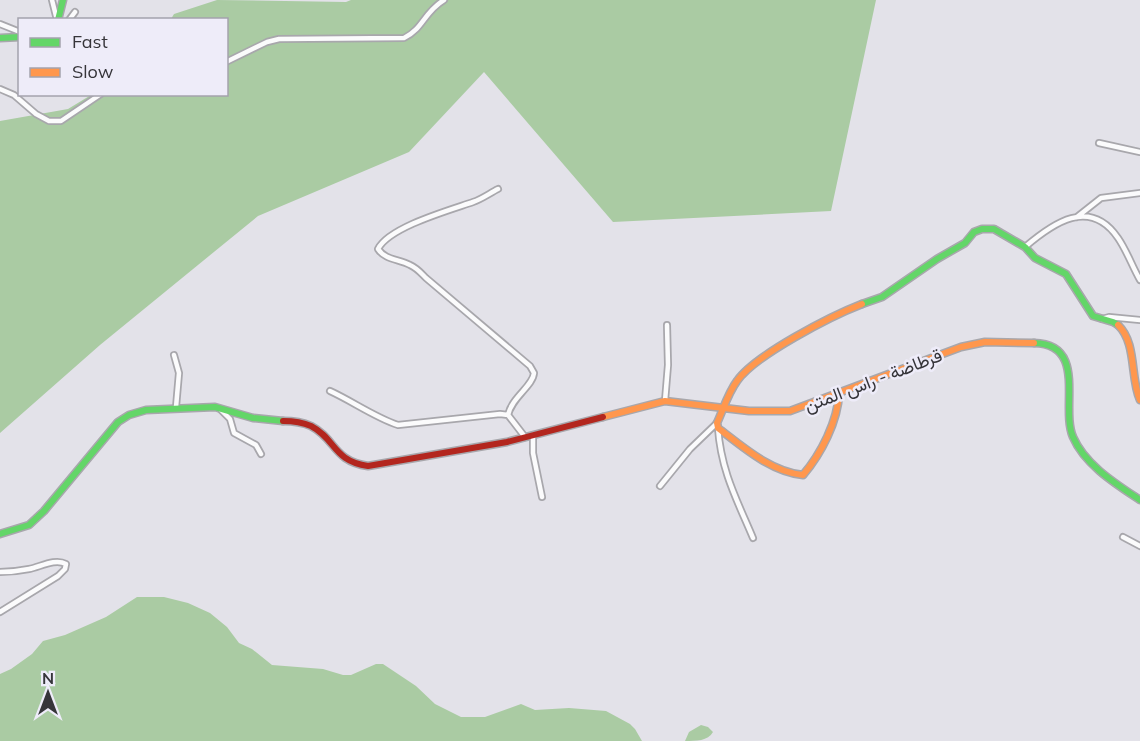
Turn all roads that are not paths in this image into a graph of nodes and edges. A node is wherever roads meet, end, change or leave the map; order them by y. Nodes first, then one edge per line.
1 (52, 0) edge
2 (63, 0) edge
3 (444, 0) edge
4 (75, 12) dead end
5 (56, 18) edge
6 (58, 18) edge
7 (70, 18) edge
8 (0, 24) edge
9 (18, 31) edge
10 (18, 37) edge
11 (0, 38) edge
12 (228, 61) edge
13 (0, 89) edge
14 (98, 96) edge
15 (1098, 143) dead end
16 (1140, 152) edge
17 (498, 189) dead end
18 (1140, 193) edge
19 (1077, 217) junction
20 (1025, 247) junction
21 (1140, 280) edge
22 (1100, 320) junction
23 (1140, 320) edge
24 (667, 325) dead end
25 (174, 355) dead end
26 (330, 391) dead end
27 (839, 393) junction
28 (1140, 400) edge
29 (665, 401) junction
30 (176, 407) junction
31 (215, 407) junction
32 (725, 408) junction
33 (508, 415) junction
34 (717, 425) junction
35 (533, 435) junction
36 (525, 437) junction
37 (261, 453) dead end
38 (660, 486) dead end
39 (542, 497) dead end
40 (1140, 500) edge
41 (0, 534) edge
42 (1123, 537) dead end
43 (753, 538) dead end
44 (1140, 546) edge
45 (0, 572) edge
46 (0, 612) edge

1 - 5 street
2 - 6 main road
3 - 12 street
4 - 7 street
8 - 9 street
10 - 11 main road
13 - 14 street
15 - 16 street
17 - 33 street
18 - 19 street
19 - 20 street
19 - 21 street
20 - 22 main road
20 - 32 main road
22 - 23 street
22 - 28 main road
24 - 29 street
25 - 30 street
26 - 33 street
27 - 32 main road, قرطاضة - راس المتن
27 - 34 main road
27 - 40 main road, قرطاضة - راس المتن
29 - 32 main road, قرطاضة - راس المتن
29 - 35 main road, قرطاضة - راس المتن
30 - 31 main road, قرطاضة - راس المتن
30 - 41 main road, قرطاضة - راس المتن
31 - 36 main road, قرطاضة - راس المتن
31 - 37 street
32 - 34 main road
33 - 36 street
34 - 38 street
34 - 43 street
35 - 36 main road, قرطاضة - راس المتن
35 - 39 street
42 - 44 street
45 - 46 street

